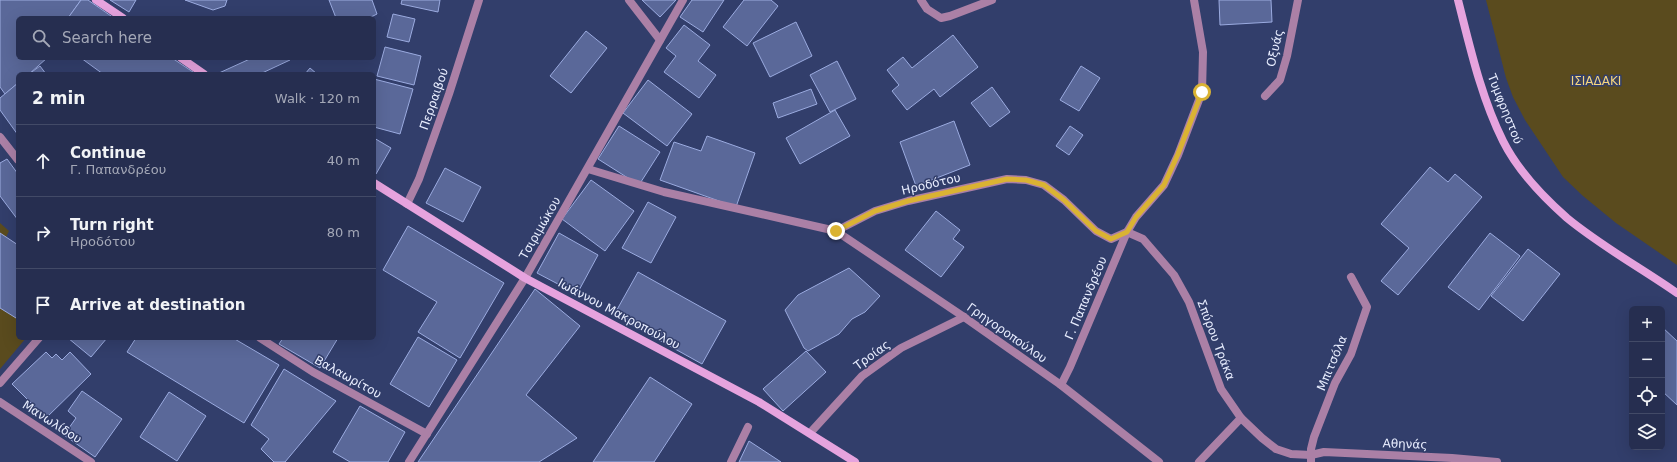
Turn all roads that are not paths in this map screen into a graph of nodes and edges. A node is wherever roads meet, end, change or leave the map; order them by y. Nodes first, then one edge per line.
1 (96, 0) edge
2 (479, 0) edge
3 (629, 0) edge
4 (683, 0) edge
5 (921, 0) edge
6 (992, 0) edge
7 (1194, 0) edge
8 (1298, 0) edge
9 (1458, 0) edge
10 (120, 16) edge
11 (660, 40) junction
12 (184, 60) edge
13 (201, 72) edge
14 (1266, 96) dead end
15 (0, 136) edge
16 (16, 157) edge
17 (588, 169) junction
18 (376, 184) edge
19 (407, 204) junction
20 (836, 231) junction
21 (1127, 232) junction
22 (1351, 277) dead end
23 (525, 278) junction
24 (1677, 293) edge
25 (964, 317) junction
26 (37, 340) edge
27 (263, 340) edge
28 (0, 383) edge
29 (1061, 385) junction
30 (0, 402) edge
31 (1241, 418) junction
32 (748, 427) dead end
33 (810, 433) junction
34 (427, 434) junction
35 (1311, 459) edge
36 (90, 462) edge
37 (409, 462) edge
38 (731, 462) edge
39 (855, 462) edge
40 (1160, 462) edge
41 (1199, 462) edge
42 (1497, 462) edge

1 - 10 main road
2 - 19 street, Περραιβού
3 - 11 street
4 - 11 street, Τσιριμώκου
5 - 6 street
7 - 21 street, Γ. Παπανδρέου
8 - 14 street, Οξυάς
9 - 24 main road, Τυμφρηστού
11 - 17 street, Τσιριμώκου
12 - 13 main road
15 - 16 street
17 - 20 street
17 - 23 street, Τσιριμώκου
18 - 19 main road, Ιωάννου Μακροπούλου
19 - 23 main road, Ιωάννου Μακροπούλου
20 - 21 street, Ηροδότου
20 - 25 street, Γρηγοροπούλου
21 - 29 street, Γ. Παπανδρέου
21 - 31 street, Σπύρου Τράκα
22 - 35 street, Μπιτσόλα
23 - 33 main road, Ιωάννου Μακροπούλου
23 - 34 street, Τσιριμώκου
25 - 29 street, Γρηγοροπούλου
25 - 33 street, Τροίας
26 - 28 street
27 - 34 street, Βαλαωρίτου
29 - 40 street, Γρηγοροπούλου
30 - 36 street, Μανωλίδου
31 - 35 street, Σπύρου Τράκα
31 - 41 street
32 - 38 street
33 - 39 main road, Ιωάννου Μακροπούλου
34 - 37 street, Τσιριμώκου
35 - 42 street, Αθηνάς

